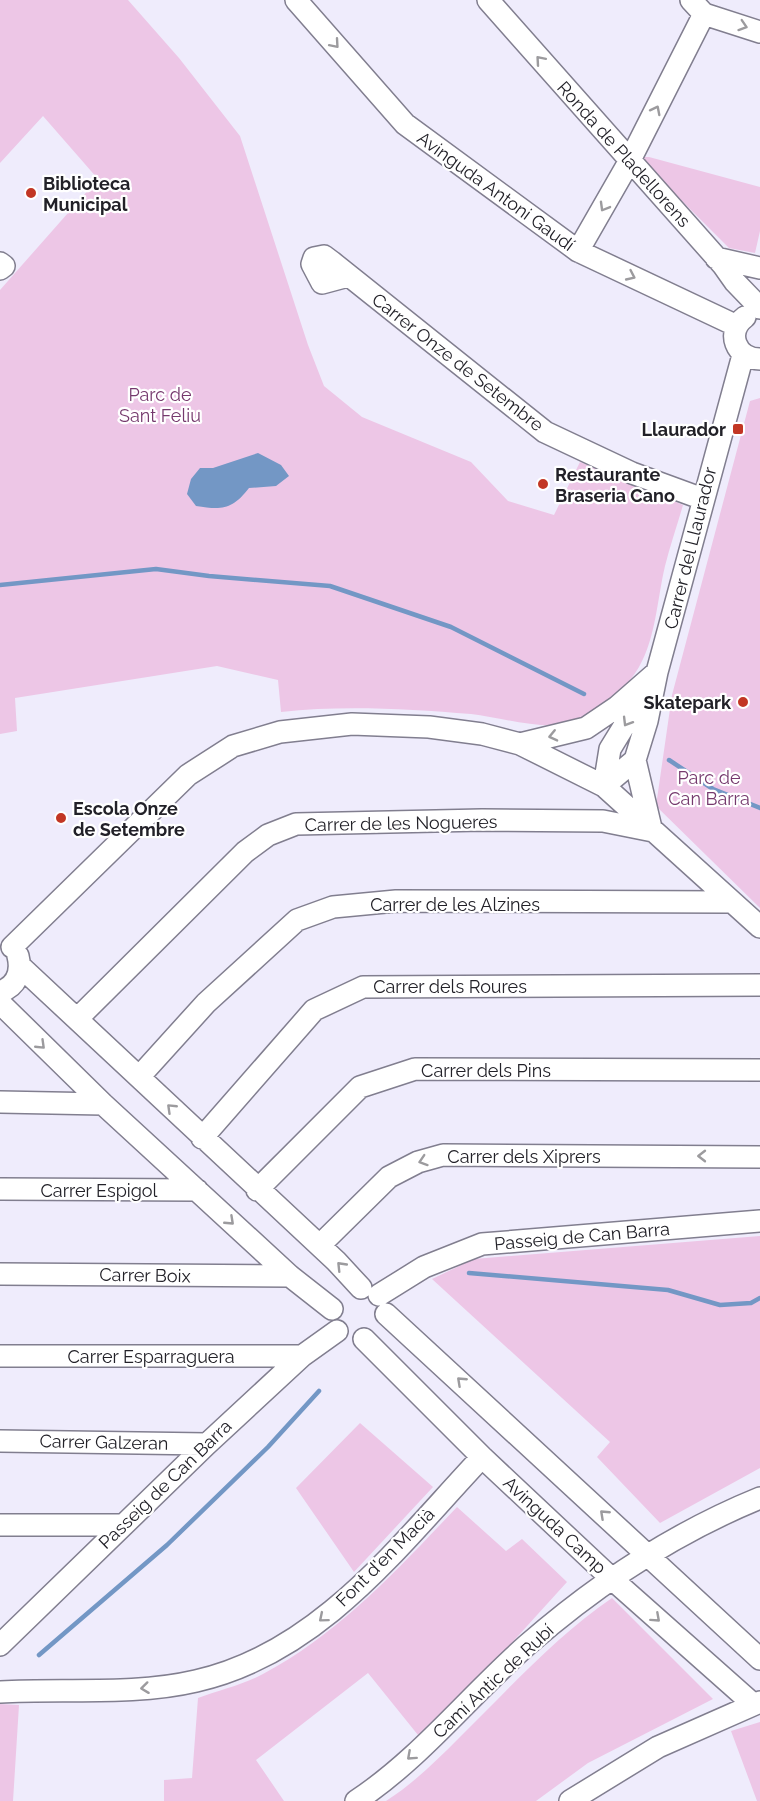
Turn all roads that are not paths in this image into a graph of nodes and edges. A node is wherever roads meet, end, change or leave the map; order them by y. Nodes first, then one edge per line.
1 (296, 0) edge
2 (488, 0) edge
3 (697, 7) edge
4 (760, 32) edge
5 (629, 162) junction
6 (578, 251) junction
7 (716, 258) junction
8 (760, 269) edge
9 (348, 276) dead end
10 (758, 307) edge
11 (737, 326) junction
12 (752, 357) edge
13 (703, 499) junction
14 (657, 672) junction
15 (520, 744) junction
16 (635, 760) junction
17 (604, 786) junction
18 (652, 829) junction
19 (730, 902) junction
20 (760, 927) edge
21 (6, 944) edge
22 (20, 966) junction
23 (760, 985) edge
24 (0, 992) edge
25 (0, 1004) edge
26 (77, 1019) junction
27 (760, 1070) edge
28 (139, 1077) junction
29 (0, 1102) edge
30 (103, 1104) junction
31 (202, 1138) junction
32 (760, 1156) edge
33 (0, 1189) edge
34 (197, 1190) junction
35 (257, 1190) junction
36 (760, 1221) edge
37 (320, 1245) junction
38 (0, 1274) edge
39 (290, 1276) junction
40 (376, 1299) junction
41 (332, 1309) junction
42 (337, 1332) junction
43 (364, 1340) junction
44 (0, 1356) edge
45 (302, 1356) junction
46 (0, 1441) edge
47 (207, 1444) junction
48 (482, 1457) junction
49 (760, 1498) edge
50 (0, 1524) edge
51 (122, 1525) junction
52 (647, 1553) junction
53 (612, 1579) junction
54 (0, 1645) edge
55 (760, 1659) edge
56 (0, 1692) edge
57 (756, 1703) edge
58 (356, 1801) edge
59 (570, 1801) edge

1 -> 6 street, Avinguda Antoni Gaudí
5 -> 2 street, Ronda de Pladellorens
3 -> 4 street
5 -> 3 street
5 -> 6 street
5 - 7 street, Ronda de Pladellorens
6 -> 11 street, Avinguda Antoni Gaudí
7 - 8 street
7 - 10 street, Ronda de Pladellorens
8 - 10 street
9 - 13 street, Carrer Onze de Setembre
10 - 11 street
11 - 12 street
12 - 13 street, Carrer del Llaurador
13 - 14 street, Carrer del Llaurador
14 -> 15 street
14 - 16 street, Carrer del Llaurador
14 -> 17 street, Carrer del Llaurador
15 - 17 street
15 - 21 street
16 - 17 street
16 - 18 street
17 - 18 street
18 - 19 street
18 - 26 street, Carrer de les Nogueres
19 - 20 street
19 - 28 street, Carrer de les Alzines
21 - 22 street
22 - 24 street
22 - 26 street
23 - 31 street, Carrer dels Roures
25 -> 30 street
26 - 28 street
27 - 35 street, Carrer dels Pins
31 -> 28 street
29 - 30 street
30 - 34 street
31 - 35 street
32 -> 37 street, Carrer dels Xiprers
33 - 34 street, Carrer Espigol
34 -> 39 street
35 - 37 street
36 - 40 street, Passeig de Can Barra
40 -> 37 street
38 - 39 street, Carrer Boix
39 - 41 street
40 - 41 street
40 - 43 street
52 -> 40 street
41 - 42 street
42 - 43 street
42 - 45 street, Passeig de Can Barra
43 - 48 street, Avinguda Camp
44 - 45 street, Carrer Esparraguera
45 - 47 street, Passeig de Can Barra
46 - 47 street, Carrer Galzeran
47 - 51 street, Passeig de Can Barra
48 - 53 street, Avinguda Camp
48 -> 56 street, Font d'en Macià
49 - 52 street, Camí Antic de Rubí
50 - 51 street
51 - 54 street, Passeig de Can Barra
52 - 53 street, Camí Antic de Rubí
52 - 55 street
53 -> 57 street, Avinguda Camp
53 -> 58 street, Camí Antic de Rubí
57 - 59 street

